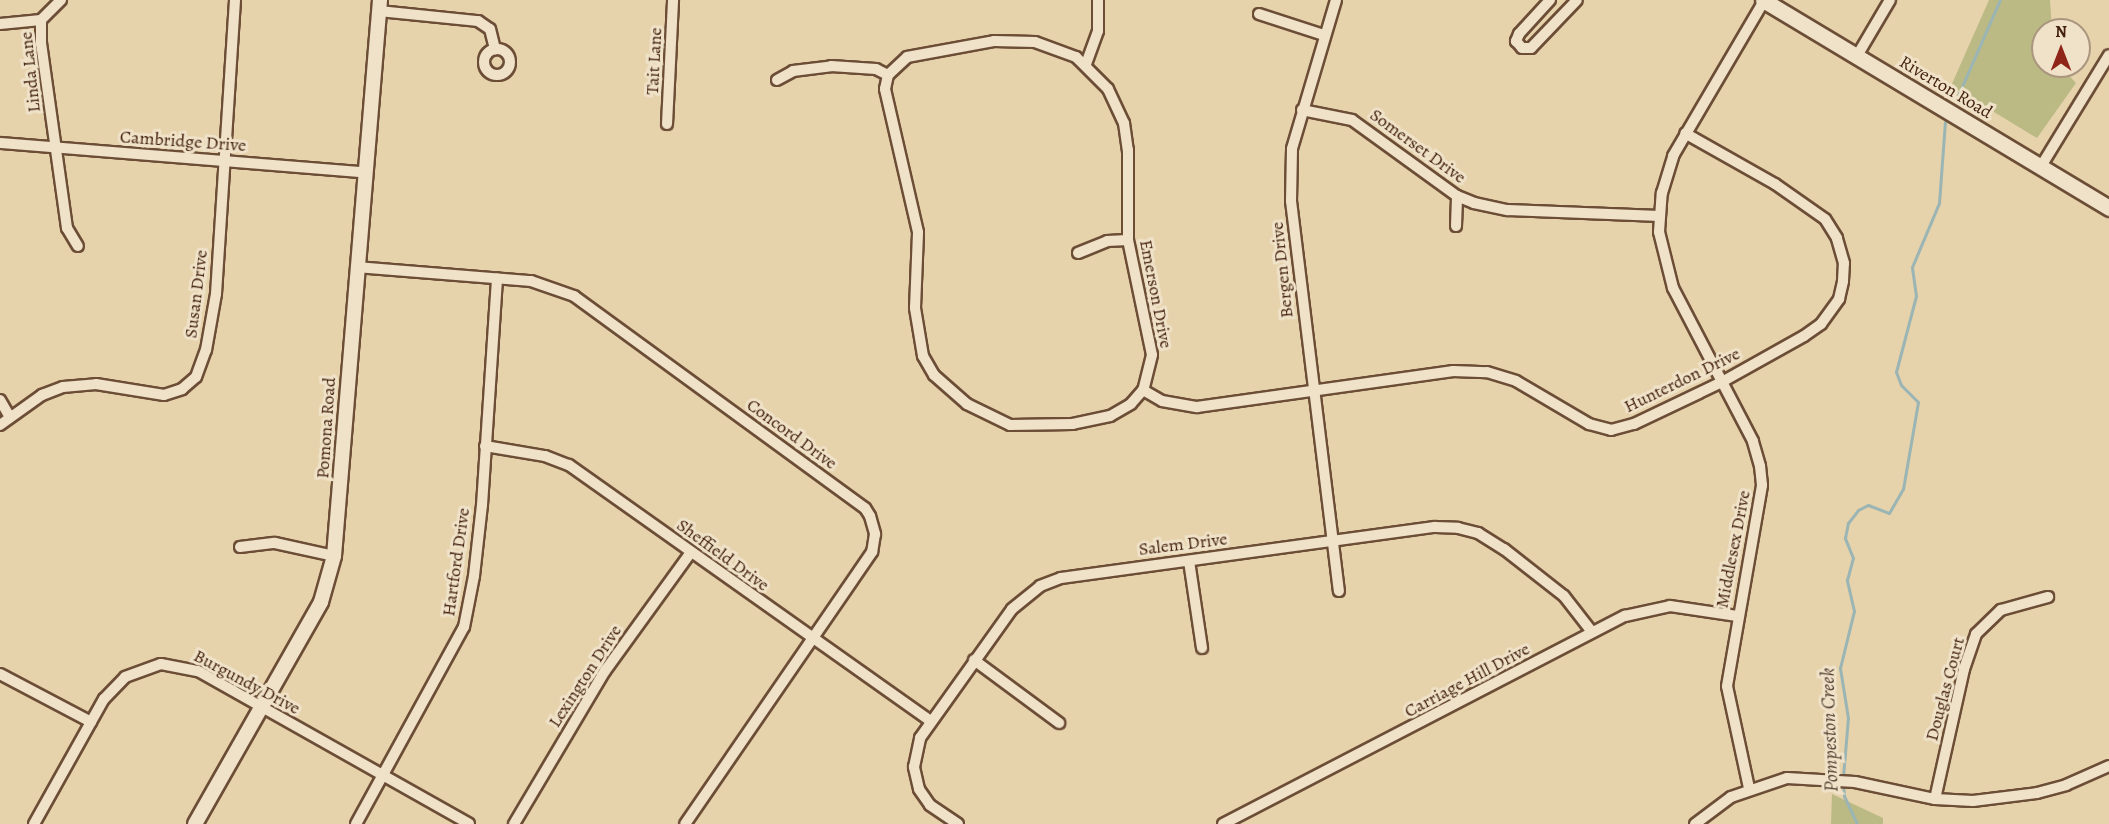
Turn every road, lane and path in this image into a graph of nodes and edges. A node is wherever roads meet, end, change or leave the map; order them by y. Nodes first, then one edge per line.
1 (61, 0) edge
2 (235, 0) edge
3 (673, 0) edge
4 (1098, 0) edge
5 (1336, 0) edge
6 (1550, 0) edge
7 (1577, 0) edge
8 (1763, 0) edge
9 (1890, 0) edge
10 (380, 6) edge
11 (1259, 14) dead end
12 (42, 21) junction
13 (0, 24) edge
14 (1324, 35) junction
15 (495, 49) dead end
16 (2109, 55) edge
17 (1857, 56) junction
18 (1086, 64) junction
19 (888, 75) junction
20 (777, 80) dead end
21 (1302, 110) junction
22 (667, 124) dead end
23 (1685, 133) junction
24 (0, 143) edge
25 (56, 148) junction
26 (223, 160) junction
27 (2040, 168) junction
28 (364, 172) junction
29 (1457, 196) junction
30 (2109, 208) edge
31 (1659, 216) junction
32 (1456, 226) dead end
33 (1128, 240) junction
34 (78, 246) dead end
35 (1078, 254) dead end
36 (356, 267) junction
37 (497, 278) junction
38 (1720, 382) junction
39 (1143, 390) junction
40 (1312, 391) junction
41 (0, 400) edge
42 (10, 417) junction
43 (0, 425) edge
44 (485, 446) junction
45 (1330, 541) junction
46 (240, 547) dead end
47 (691, 552) junction
48 (334, 556) junction
49 (1189, 561) junction
50 (1339, 591) dead end
51 (2049, 597) dead end
52 (1737, 616) junction
53 (1592, 632) junction
54 (812, 640) junction
55 (1202, 648) dead end
56 (974, 660) junction
57 (0, 674) edge
58 (261, 708) junction
59 (930, 721) junction
60 (91, 722) junction
61 (1059, 723) dead end
62 (2109, 766) edge
63 (384, 775) junction
64 (1749, 788) junction
65 (1935, 799) junction
66 (34, 824) edge
67 (195, 824) edge
68 (356, 824) edge
69 (469, 824) edge
70 (514, 824) edge
71 (685, 824) edge
72 (958, 824) edge
73 (1222, 824) edge
74 (1695, 824) edge

1 - 12 street, Linda Lane
2 - 26 street, Susan Drive
3 - 22 street, Tait Lane
4 - 18 street
5 - 14 street, Bergen Drive
6 - 7 street
8 - 17 main road, Riverton Road
8 - 23 street, Middlesex Drive
9 - 17 street
10 - 15 street
10 - 28 street, Pomona Road
11 - 14 street
12 - 13 street
12 - 25 street, Linda Lane
14 - 21 street, Bergen Drive
16 - 27 street
17 - 27 main road, Riverton Road
18 - 19 street, Emerson Drive
18 - 33 street, Emerson Drive
19 - 20 street
19 - 39 street
21 - 29 street, Somerset Drive
21 - 40 street, Bergen Drive
23 - 31 street, Middlesex Drive
23 - 38 street, Hunterdon Drive
24 - 25 street, Cambridge Drive
25 - 26 street, Cambridge Drive
25 - 34 street, Linda Lane
26 - 28 street, Cambridge Drive
26 - 42 street, Susan Drive
27 - 30 main road, Riverton Road
28 - 36 street, Pomona Road
29 - 31 street, Somerset Drive
29 - 32 street
31 - 38 street, Middlesex Drive
33 - 35 street
33 - 39 street, Emerson Drive
36 - 37 street, Concord Drive
36 - 48 street, Pomona Road
37 - 44 street, Hartford Drive
37 - 54 street, Concord Drive
38 - 40 street, Hunterdon Drive
38 - 52 street, Middlesex Drive
39 - 40 street, Hunterdon Drive
40 - 45 street, Bergen Drive
41 - 42 street
42 - 43 street, Susan Drive
44 - 47 street, Sheffield Drive
44 - 63 street, Hartford Drive
45 - 49 street, Salem Drive
45 - 50 street, Bergen Drive
45 - 53 street, Salem Drive
46 - 48 street
47 - 54 street, Sheffield Drive
47 - 70 street, Lexington Drive
48 - 58 street, Pomona Road
49 - 55 street
49 - 56 street, Salem Drive
51 - 65 street, Douglas Court
52 - 53 street, Carriage Hill Drive
52 - 64 street, Middlesex Drive
53 - 73 street, Carriage Hill Drive
54 - 59 street, Sheffield Drive
54 - 71 street, Concord Drive
56 - 59 street, Salem Drive
56 - 61 street
57 - 60 street
58 - 60 street, Burgundy Drive
58 - 63 street, Burgundy Drive
58 - 67 street, Pomona Road
59 - 72 street, Salem Drive
60 - 66 street, Burgundy Drive
62 - 65 street
63 - 68 street, Hartford Drive
63 - 69 street, Burgundy Drive
64 - 65 street
64 - 74 street

